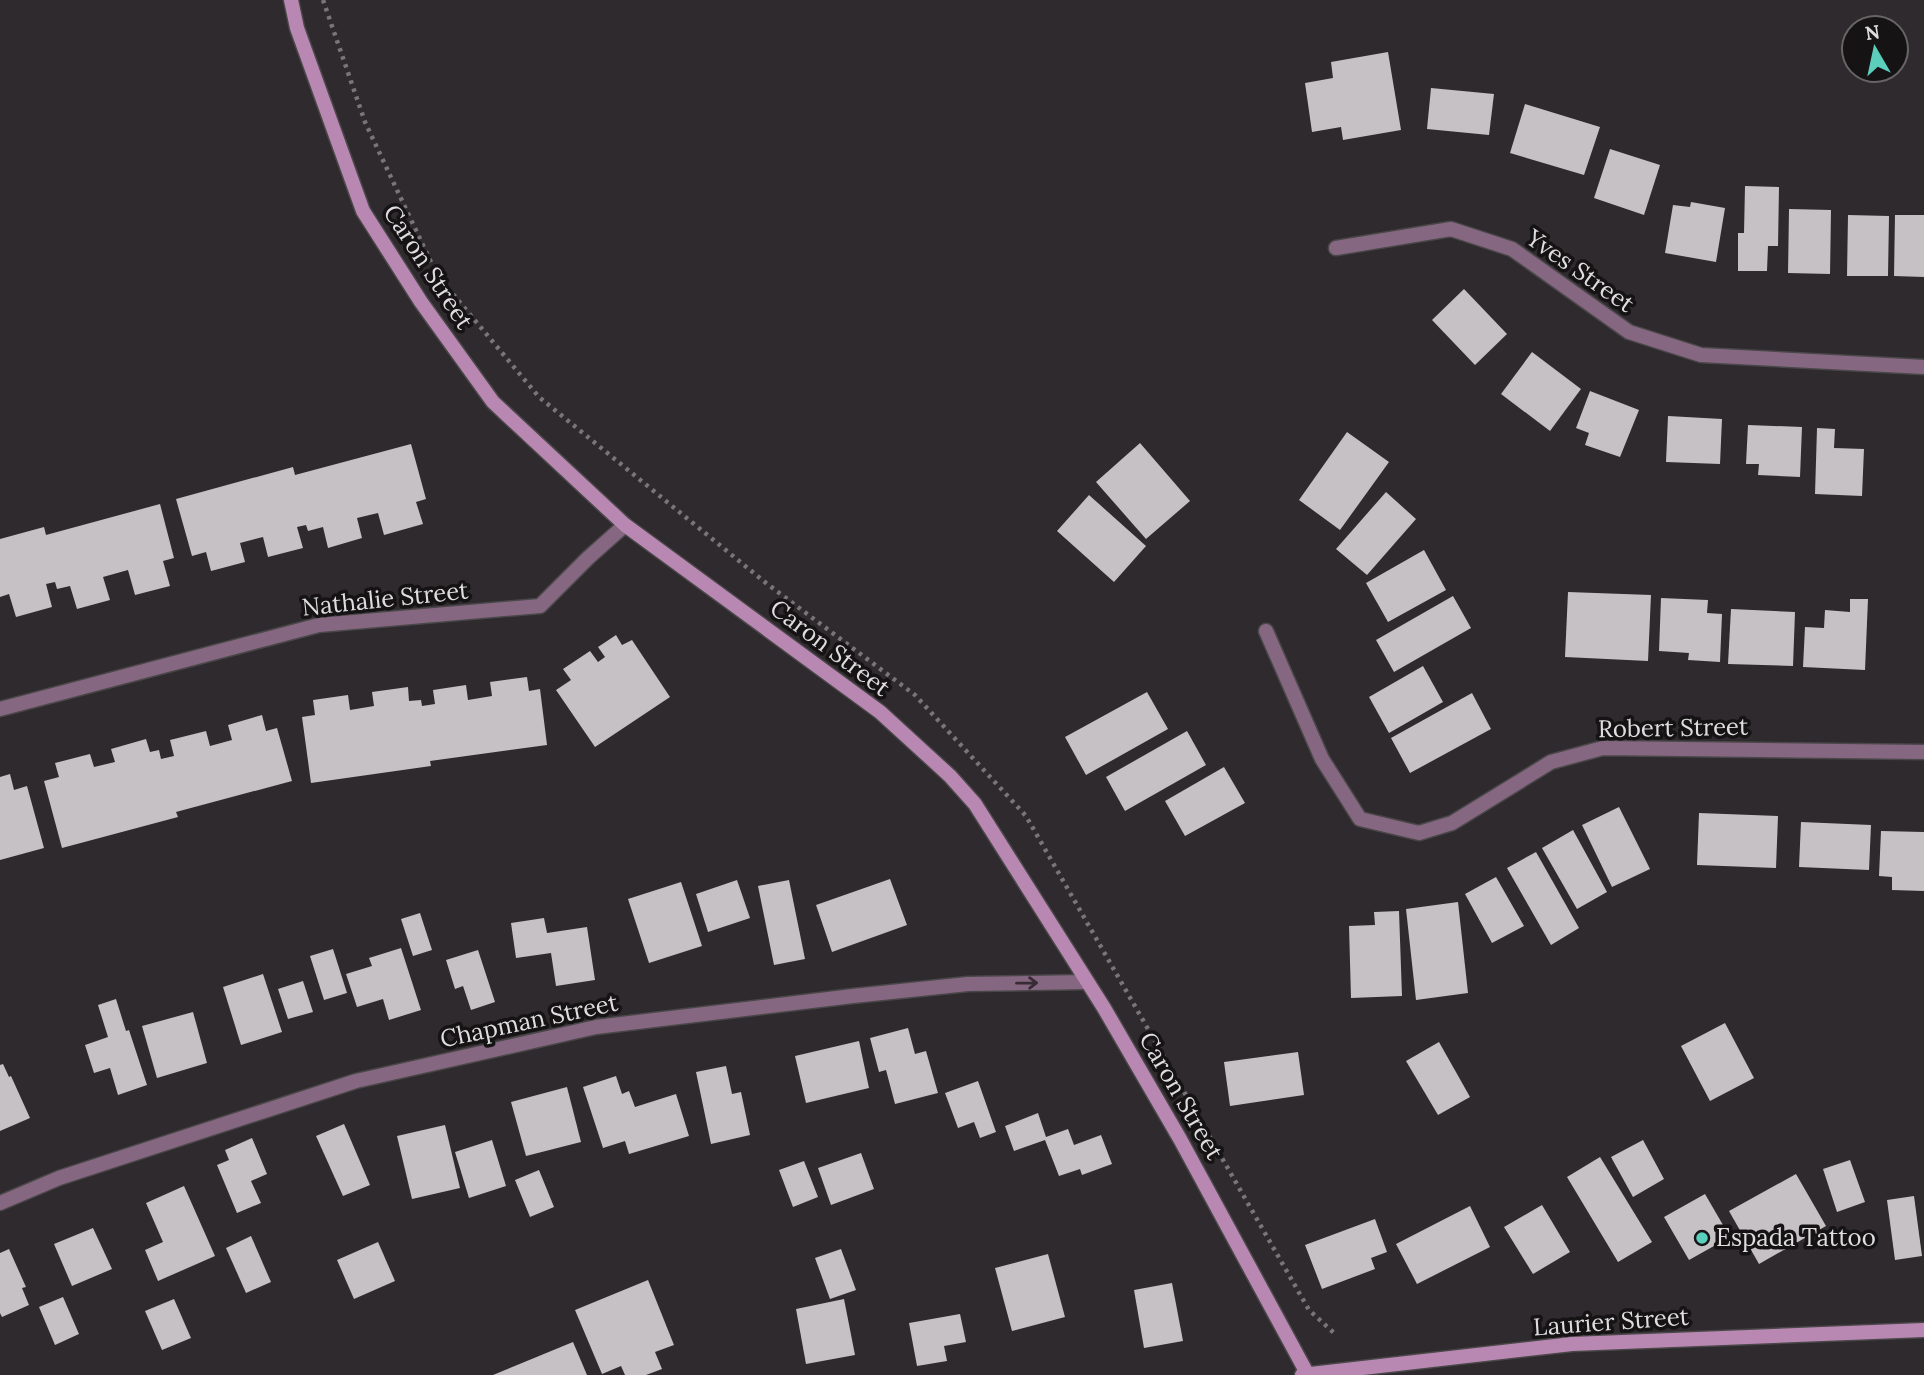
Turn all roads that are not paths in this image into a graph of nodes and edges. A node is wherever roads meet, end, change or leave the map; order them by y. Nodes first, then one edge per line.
1 (291, 0) edge
2 (1336, 248) dead end
3 (1924, 367) edge
4 (625, 525) junction
5 (1266, 631) dead end
6 (0, 709) edge
7 (1924, 752) edge
8 (1086, 982) junction
9 (0, 1203) edge
10 (1924, 1330) edge
11 (1302, 1375) edge
12 (1308, 1375) edge

1 - 4 street, Caron Street
2 - 3 street, Yves Street
4 - 6 street, Nathalie Street
4 - 8 street, Caron Street
5 - 7 street, Robert Street
9 -> 8 street, Chapman Street
8 - 12 street, Caron Street
10 - 12 street, Laurier Street
11 - 12 street, Laurier Street

